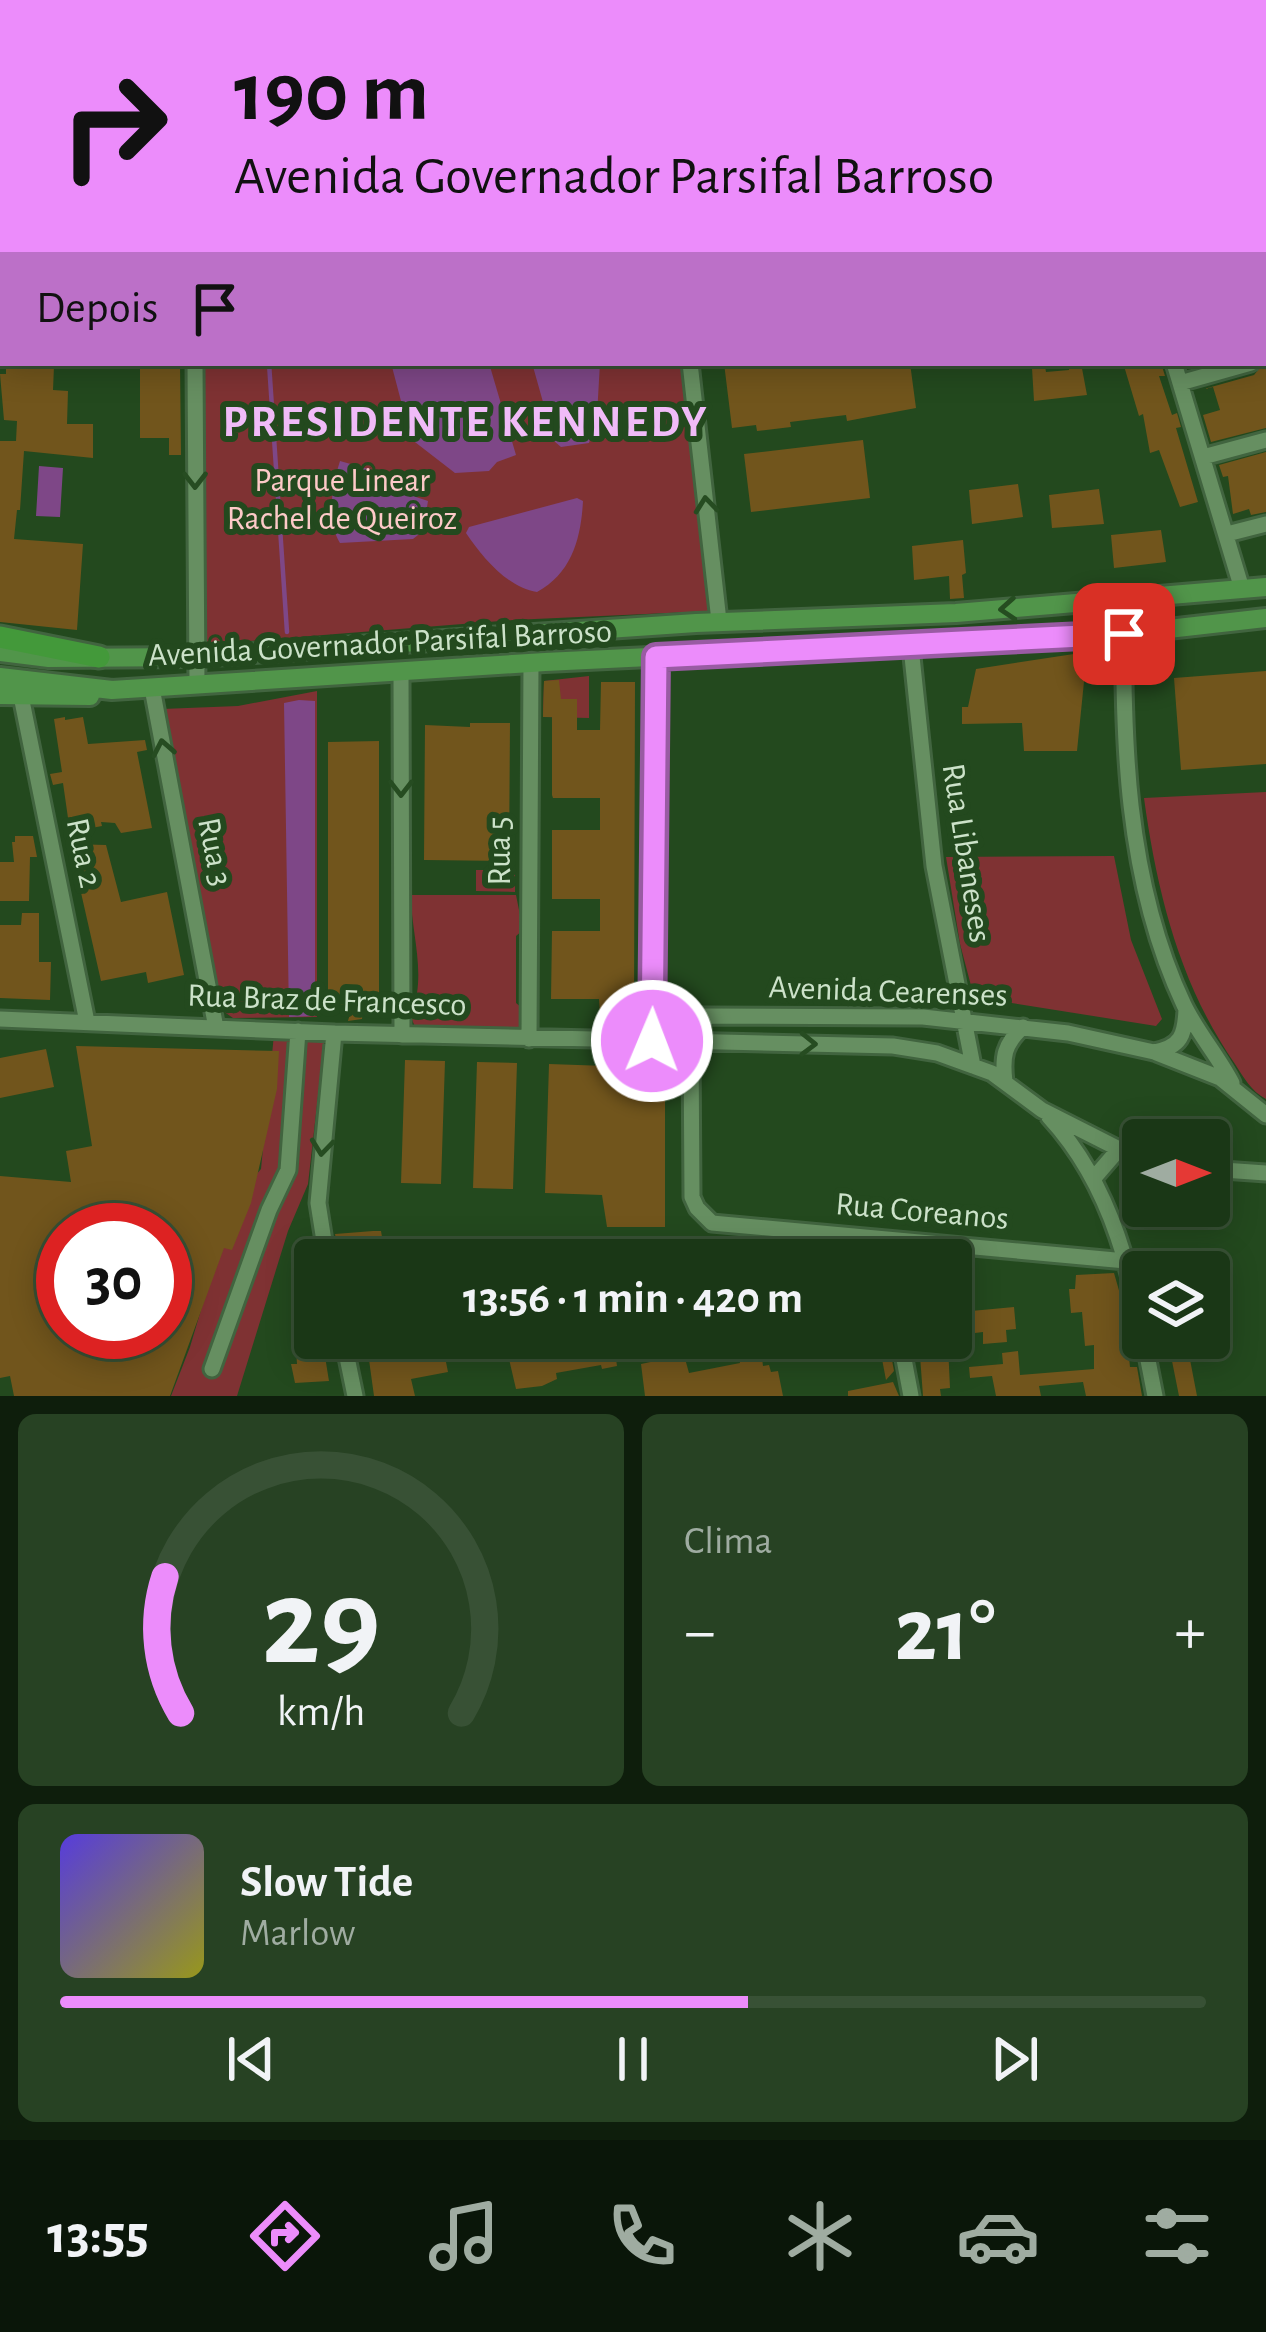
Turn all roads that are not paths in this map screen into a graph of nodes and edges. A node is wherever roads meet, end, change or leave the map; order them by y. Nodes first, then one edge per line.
1 (195, 366) edge
2 (690, 366) edge
3 (1175, 366) edge
4 (1240, 366) edge
5 (1180, 382) junction
6 (1266, 440) edge
7 (1203, 457) junction
8 (1266, 524) edge
9 (1227, 534) junction
10 (1266, 587) edge
11 (1242, 589) junction
12 (1124, 600) junction
13 (1266, 618) edge
14 (719, 621) junction
15 (1124, 634) junction
16 (0, 637) edge
17 (911, 647) junction
18 (0, 652) edge
19 (99, 657) junction
20 (196, 657) junction
21 (656, 657) junction
22 (538, 663) junction
23 (401, 671) junction
24 (0, 677) edge
25 (197, 685) junction
26 (152, 688) junction
27 (112, 690) junction
28 (10, 696) edge
29 (653, 990) junction
30 (1186, 1009) junction
31 (704, 1016) junction
32 (0, 1019) edge
33 (963, 1020) junction
34 (87, 1022) junction
35 (1023, 1027) junction
36 (216, 1028) junction
37 (298, 1031) junction
38 (334, 1033) junction
39 (401, 1035) junction
40 (529, 1039) junction
41 (652, 1041) junction
42 (691, 1042) junction
43 (1154, 1052) junction
44 (973, 1066) junction
45 (1005, 1082) junction
46 (1237, 1090) junction
47 (1042, 1110) junction
48 (1266, 1115) edge
49 (1119, 1149) junction
50 (1122, 1150) edge
51 (1266, 1157) edge
52 (1259, 1173) edge
53 (1094, 1178) junction
54 (324, 1239) edge
55 (1122, 1251) edge
56 (1122, 1261) edge
57 (348, 1359) edge
58 (904, 1359) edge
59 (1147, 1359) edge
60 (212, 1370) dead end
61 (356, 1396) edge
62 (911, 1396) edge
63 (1155, 1396) edge

1 -> 20 street
14 -> 2 street
3 - 5 street
4 - 5 street
5 - 7 street
6 - 7 street
7 - 9 street
8 - 9 street
9 - 11 street
10 - 11 main road, Avenida Governador Parsifal Barroso
11 - 12 main road, Avenida Governador Parsifal Barroso
12 -> 14 main road, Avenida Governador Parsifal Barroso
12 - 15 street
13 - 15 main road, Avenida Governador Parsifal Barroso
14 - 20 main road, Avenida Governador Parsifal Barroso
14 - 22 main road
15 - 17 main road, Avenida Governador Parsifal Barroso
15 - 30 street
16 - 19 highway
17 - 21 main road, Avenida Governador Parsifal Barroso
17 - 33 street, Rua Libaneses
18 - 19 main road, Avenida Governador Parsifal Barroso
19 - 20 main road, Avenida Governador Parsifal Barroso
20 - 25 street
21 - 22 main road, Avenida Governador Parsifal Barroso
21 - 29 street
22 - 23 main road, Avenida Governador Parsifal Barroso
22 - 40 street, Rua 5
23 - 25 main road, Avenida Governador Parsifal Barroso
23 -> 39 street
24 - 27 main road, Avenida Governador Parsifal Barroso
25 - 26 main road, Avenida Governador Parsifal Barroso
26 - 27 main road, Avenida Governador Parsifal Barroso
36 -> 26 street, Rua 3
27 - 28 main road
28 - 34 street, Rua 2
29 - 31 street, Avenida Cearenses
29 - 41 street
30 - 43 street
30 - 46 street
31 - 33 street, Avenida Cearenses
31 - 41 street, Avenida Cearenses
32 - 34 street, Rua Braz de Francesco
33 - 35 street, Avenida Cearenses
33 - 44 street, Rua Libaneses
34 - 36 street, Rua Braz de Francesco
35 - 43 street, Avenida Cearenses
35 - 45 street
36 - 37 street, Rua Braz de Francesco
37 - 38 street, Rua Braz de Francesco
37 - 60 street
38 - 39 street, Rua Braz de Francesco
38 -> 54 street
39 - 40 street, Rua Braz de Francesco
40 - 41 street, Rua Braz de Francesco
41 - 42 street, Avenida Cearenses
42 -> 44 street, Avenida Cearenses
42 - 56 street, Rua Coreanos
43 - 46 street, Avenida Cearenses
44 - 45 street, Avenida Cearenses
45 - 47 street, Avenida Cearenses
46 - 48 street, Avenida Cearenses
47 - 49 street, Avenida Cearenses
47 - 53 street
49 - 50 street, Avenida Cearenses
49 - 53 street
51 - 52 street
53 - 55 street
57 - 61 street
58 - 62 street
59 - 63 street

